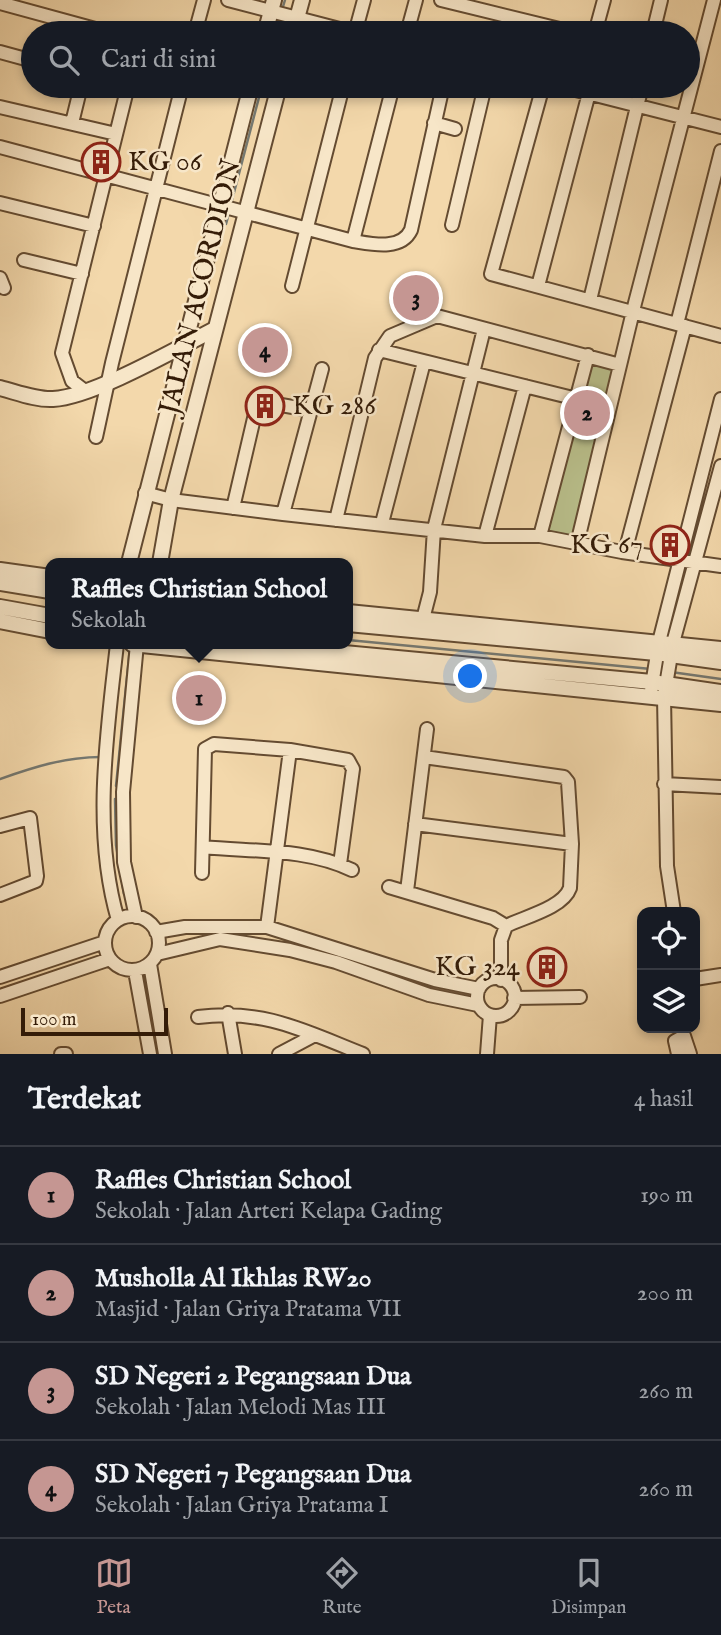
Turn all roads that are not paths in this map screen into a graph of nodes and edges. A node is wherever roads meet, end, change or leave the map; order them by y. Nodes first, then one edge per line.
1 (204, 0) edge
2 (228, 0) edge
3 (302, 0) edge
4 (364, 0) edge
5 (416, 0) edge
6 (441, 0) edge
7 (604, 0) edge
8 (661, 0) edge
9 (714, 0) edge
10 (0, 3) edge
11 (273, 8) edge
12 (61, 21) edge
13 (198, 21) edge
14 (292, 21) edge
15 (296, 21) edge
16 (358, 21) edge
17 (410, 21) edge
18 (527, 21) edge
19 (598, 21) edge
20 (656, 21) edge
21 (707, 28) junction
22 (721, 31) edge
23 (0, 52) edge
24 (700, 57) edge
25 (21, 58) edge
26 (78, 98) edge
27 (125, 98) edge
28 (179, 98) edge
29 (249, 98) edge
30 (274, 98) edge
31 (340, 98) edge
32 (390, 98) edge
33 (440, 98) edge
34 (482, 98) edge
35 (540, 98) edge
36 (582, 98) edge
37 (612, 98) edge
38 (639, 98) edge
39 (690, 98) edge
40 (637, 105) junction
41 (0, 107) edge
42 (685, 118) junction
43 (72, 123) junction
44 (435, 123) junction
45 (721, 127) edge
46 (455, 129) dead end
47 (116, 134) junction
48 (0, 147) edge
49 (721, 150) edge
50 (105, 177) junction
51 (158, 191) junction
52 (0, 203) edge
53 (231, 211) junction
54 (452, 225) dead end
55 (93, 226) junction
56 (308, 230) junction
57 (353, 241) junction
58 (24, 260) dead end
59 (82, 274) junction
60 (292, 286) dead end
61 (538, 286) junction
62 (590, 300) junction
63 (634, 312) junction
64 (681, 325) junction
65 (215, 329) junction
66 (484, 329) junction
67 (721, 336) edge
68 (186, 344) junction
69 (379, 349) junction
70 (588, 355) junction
71 (424, 362) junction
72 (620, 365) junction
73 (322, 369) dead end
74 (474, 374) junction
75 (108, 382) junction
76 (524, 386) junction
77 (0, 388) edge
78 (85, 391) junction
79 (577, 399) junction
80 (721, 399) edge
81 (310, 410) junction
82 (96, 437) dead end
83 (721, 466) edge
84 (145, 493) junction
85 (171, 500) junction
86 (233, 508) junction
87 (283, 514) junction
88 (335, 520) junction
89 (382, 523) junction
90 (434, 528) junction
91 (485, 536) junction
92 (540, 536) junction
93 (577, 544) junction
94 (625, 552) junction
95 (130, 558) edge
96 (161, 558) edge
97 (679, 560) junction
98 (696, 562) junction
99 (721, 566) edge
100 (0, 570) edge
101 (45, 576) edge
102 (0, 583) edge
103 (45, 590) edge
104 (0, 607) edge
105 (353, 613) edge
106 (45, 615) edge
107 (423, 620) junction
108 (0, 621) edge
109 (353, 624) edge
110 (45, 630) edge
111 (594, 642) junction
112 (117, 649) edge
113 (134, 649) edge
114 (191, 649) edge
115 (290, 649) edge
116 (721, 649) edge
117 (721, 662) edge
118 (661, 669) junction
119 (553, 681) junction
120 (721, 692) edge
121 (721, 704) edge
122 (427, 729) dead end
123 (116, 739) junction
124 (290, 750) junction
125 (424, 757) junction
126 (664, 785) junction
127 (721, 787) edge
128 (105, 790) junction
129 (123, 792) junction
130 (415, 824) junction
131 (0, 826) edge
132 (572, 844) junction
133 (203, 847) junction
134 (279, 851) junction
135 (202, 873) dead end
136 (389, 887) dead end
137 (407, 891) junction
138 (0, 895) edge
139 (673, 907) edge
140 (136, 917) junction
141 (118, 920) junction
142 (506, 926) junction
143 (267, 927) junction
144 (156, 932) junction
145 (105, 942) junction
146 (110, 959) junction
147 (153, 959) junction
148 (135, 971) junction
149 (721, 975) edge
150 (0, 978) edge
151 (700, 978) edge
152 (501, 979) junction
153 (479, 989) junction
154 (0, 996) edge
155 (580, 997) dead end
156 (514, 999) junction
157 (478, 1005) junction
158 (228, 1013) junction
159 (490, 1015) junction
160 (198, 1017) dead end
161 (315, 1035) junction
162 (150, 1054) edge
163 (165, 1054) edge
164 (235, 1054) edge
165 (279, 1054) edge
166 (363, 1054) edge
167 (488, 1054) edge
168 (678, 1054) edge
169 (690, 1054) edge

1 - 13 street
2 - 11 street
3 - 15 street
4 - 16 street
5 - 17 street
6 - 18 street
7 - 19 street
8 - 20 street
9 - 21 street
10 - 12 street
11 - 14 street
21 - 22 street
21 - 24 street
23 - 25 street
26 - 43 street
27 - 47 street
28 - 51 street
29 - 53 street
30 - 53 street, JALAN ACORDION
31 - 56 street
32 - 57 street
33 - 44 street
34 - 54 street
35 - 61 street
36 - 61 street
37 - 40 street
38 - 40 street
39 - 42 street
40 - 42 street
40 - 62 street
41 - 43 street
42 - 45 street
42 - 63 street
43 - 47 street
44 - 46 street
44 - 57 street
47 - 50 street
48 - 50 street
49 - 64 street
50 - 51 street
50 - 55 street
51 - 53 street
51 - 75 street
52 - 55 street
53 - 56 street
53 - 65 street, JALAN ACORDION
53 - 68 street
55 - 59 street
56 - 57 street
56 - 60 street
58 - 59 street
59 - 78 street
61 - 62 street
62 - 63 street
63 - 64 street
63 - 72 street
64 - 67 street
64 - 94 street
65 - 68 street
65 - 85 street, JALAN ACORDION
66 - 69 street
66 - 70 street
66 - 74 street
68 - 75 street
68 - 84 street
69 - 71 street
69 - 88 street
70 - 72 street
70 - 79 street
71 - 74 street
71 - 89 street
72 - 93 street
73 - 81 street
74 - 76 street
74 - 90 street
75 - 78 street
75 - 82 street
76 - 79 street
76 - 91 street
77 - 78 street
79 - 92 street
80 - 97 street
81 - 86 street
81 - 87 street
83 - 98 street
84 - 85 street
84 - 95 street
85 - 86 street
85 - 96 street, JALAN ACORDION
86 - 87 street
87 - 88 street
88 - 89 street
89 - 90 street
90 - 91 street
90 - 107 street
91 - 92 street
92 - 93 street
93 - 94 street
94 - 97 street
97 - 98 street
97 - 118 street
98 - 99 street
98 - 118 street
100 - 101 street
102 - 103 street
104 - 106 street
105 - 107 street
107 - 111 street
108 - 110 street
109 - 111 street
111 - 118 street
112 - 123 street
113 - 123 street
114 - 119 street
115 - 119 street
116 - 118 street
117 - 118 street
118 - 119 street
118 - 120 street
118 - 121 street
118 - 126 street
122 - 125 street
123 - 128 street
123 - 129 street
124 - 133 street
124 - 134 street
124 - 134 street
125 - 130 street
125 - 132 street
126 - 127 street
126 - 139 street
128 - 129 street
128 - 141 street
129 - 140 street
130 - 132 street
130 - 137 street
131 - 138 street
132 - 142 street
133 - 134 street
133 - 135 street
134 - 143 street
136 - 137 street
137 - 142 street
140 - 141 street
140 - 144 street
141 - 145 street
142 - 152 street
143 - 144 street
143 - 153 street
144 - 147 street
145 - 146 street
145 - 150 street
146 - 148 street
146 - 154 street
147 - 148 street
147 - 157 street
147 - 163 street
148 - 162 street
149 - 151 street
152 - 153 street
152 - 156 street
153 - 157 street
155 - 156 street
156 - 159 street
157 - 159 street
158 - 160 street
158 - 161 street
158 - 164 street
159 - 167 street
161 - 165 street
161 - 166 street
168 - 169 street

